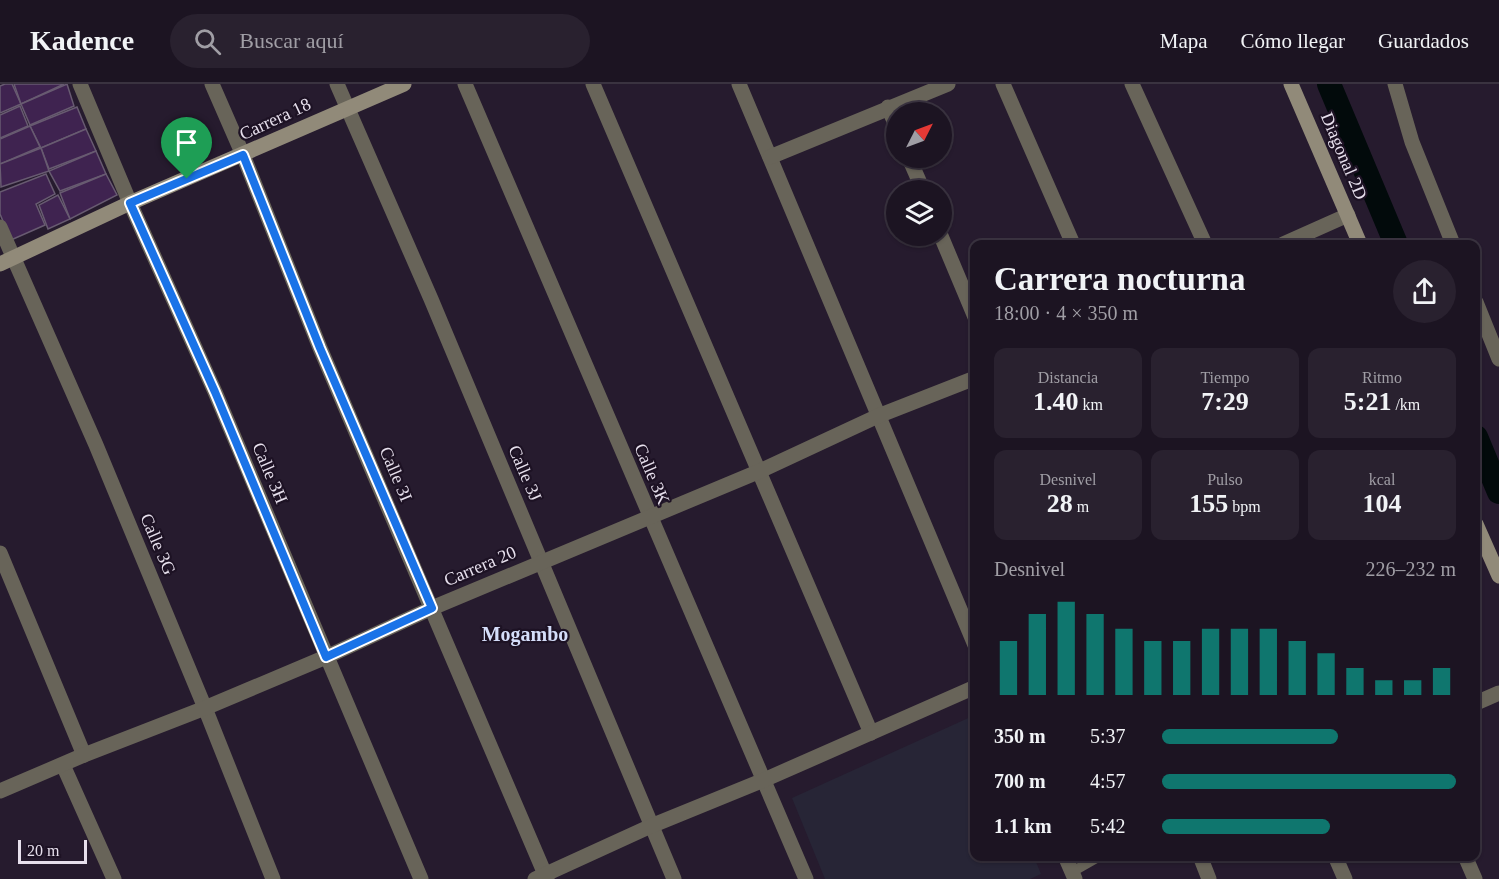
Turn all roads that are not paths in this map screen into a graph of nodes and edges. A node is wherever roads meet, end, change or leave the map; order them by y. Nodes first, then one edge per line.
1 (80, 84) edge
2 (212, 84) edge
3 (337, 84) edge
4 (404, 84) edge
5 (465, 84) edge
6 (593, 84) edge
7 (739, 84) edge
8 (948, 84) edge
9 (1003, 84) edge
10 (1132, 84) edge
11 (1291, 84) edge
12 (1395, 84) edge
13 (901, 102) edge
14 (347, 108) junction
15 (886, 108) edge
16 (243, 155) junction
17 (770, 157) junction
18 (130, 203) junction
19 (1348, 215) junction
20 (0, 227) edge
21 (1070, 240) edge
22 (1203, 240) edge
23 (1292, 240) edge
24 (1358, 240) edge
25 (1451, 240) edge
26 (945, 246) edge
27 (15, 258) junction
28 (0, 264) edge
29 (970, 305) edge
30 (1480, 312) edge
31 (1499, 359) edge
32 (970, 380) edge
33 (878, 416) junction
34 (760, 471) junction
35 (650, 518) junction
36 (1480, 533) edge
37 (0, 553) edge
38 (541, 561) junction
39 (1499, 576) edge
40 (432, 608) junction
41 (970, 633) edge
42 (326, 657) junction
43 (970, 689) edge
44 (1499, 693) edge
45 (1480, 701) edge
46 (205, 708) junction
47 (871, 733) junction
48 (84, 755) junction
49 (63, 765) junction
50 (764, 780) junction
51 (0, 791) edge
52 (651, 826) junction
53 (1067, 861) edge
54 (1093, 861) edge
55 (1202, 861) edge
56 (1337, 861) edge
57 (1467, 861) edge
58 (1073, 875) edge
59 (542, 878) edge
60 (114, 879) edge
61 (273, 879) edge
62 (421, 879) edge
63 (674, 879) edge
64 (806, 879) edge
65 (1057, 879) edge
66 (1209, 879) edge
67 (1345, 879) edge
68 (1475, 879) edge

1 - 18 street, Calle 3H
2 - 16 street, Calle 3I
3 - 14 street, Calle 3J
4 - 14 street, Carrera 18
5 - 35 street, Calle 3K
6 - 34 street
7 - 17 street
8 - 13 street
9 - 21 street
10 - 22 street
11 - 19 street, Diagonal 2D
12 - 25 street
14 - 16 street, Carrera 18
14 - 38 street, Calle 3J
15 - 17 street
16 - 18 street, Carrera 18
16 - 40 street, Calle 3I
17 - 33 street
18 - 27 street, Carrera 18
18 - 42 street, Calle 3H
19 - 23 street
19 - 24 street, Diagonal 2D
20 - 27 street, Calle 3G
26 - 29 street
27 - 28 street, Carrera 18
27 - 46 street, Calle 3G
30 - 31 street
32 - 33 street, Carrera 20
33 - 34 street, Carrera 20
33 - 41 street
34 - 35 street, Carrera 20
34 - 47 street
35 - 38 street, Carrera 20
35 - 50 street, Calle 3K
36 - 39 street
37 - 48 street
38 - 40 street, Carrera 20
38 - 52 street, Calle 3J
40 - 42 street, Carrera 20
40 - 59 street, Calle 3I
42 - 46 street, Carrera 20
42 - 62 street, Calle 3H
43 - 47 street
44 - 45 street
46 - 48 street, Carrera 20
46 - 61 street, Calle 3G
47 - 50 street
48 - 49 street, Carrera 20
49 - 51 street, Carrera 20
49 - 60 street
50 - 52 street
50 - 64 street, Calle 3K
52 - 59 street
52 - 63 street, Calle 3J
53 - 58 street
54 - 58 lane
55 - 66 street
56 - 67 street
57 - 68 street
58 - 65 street

